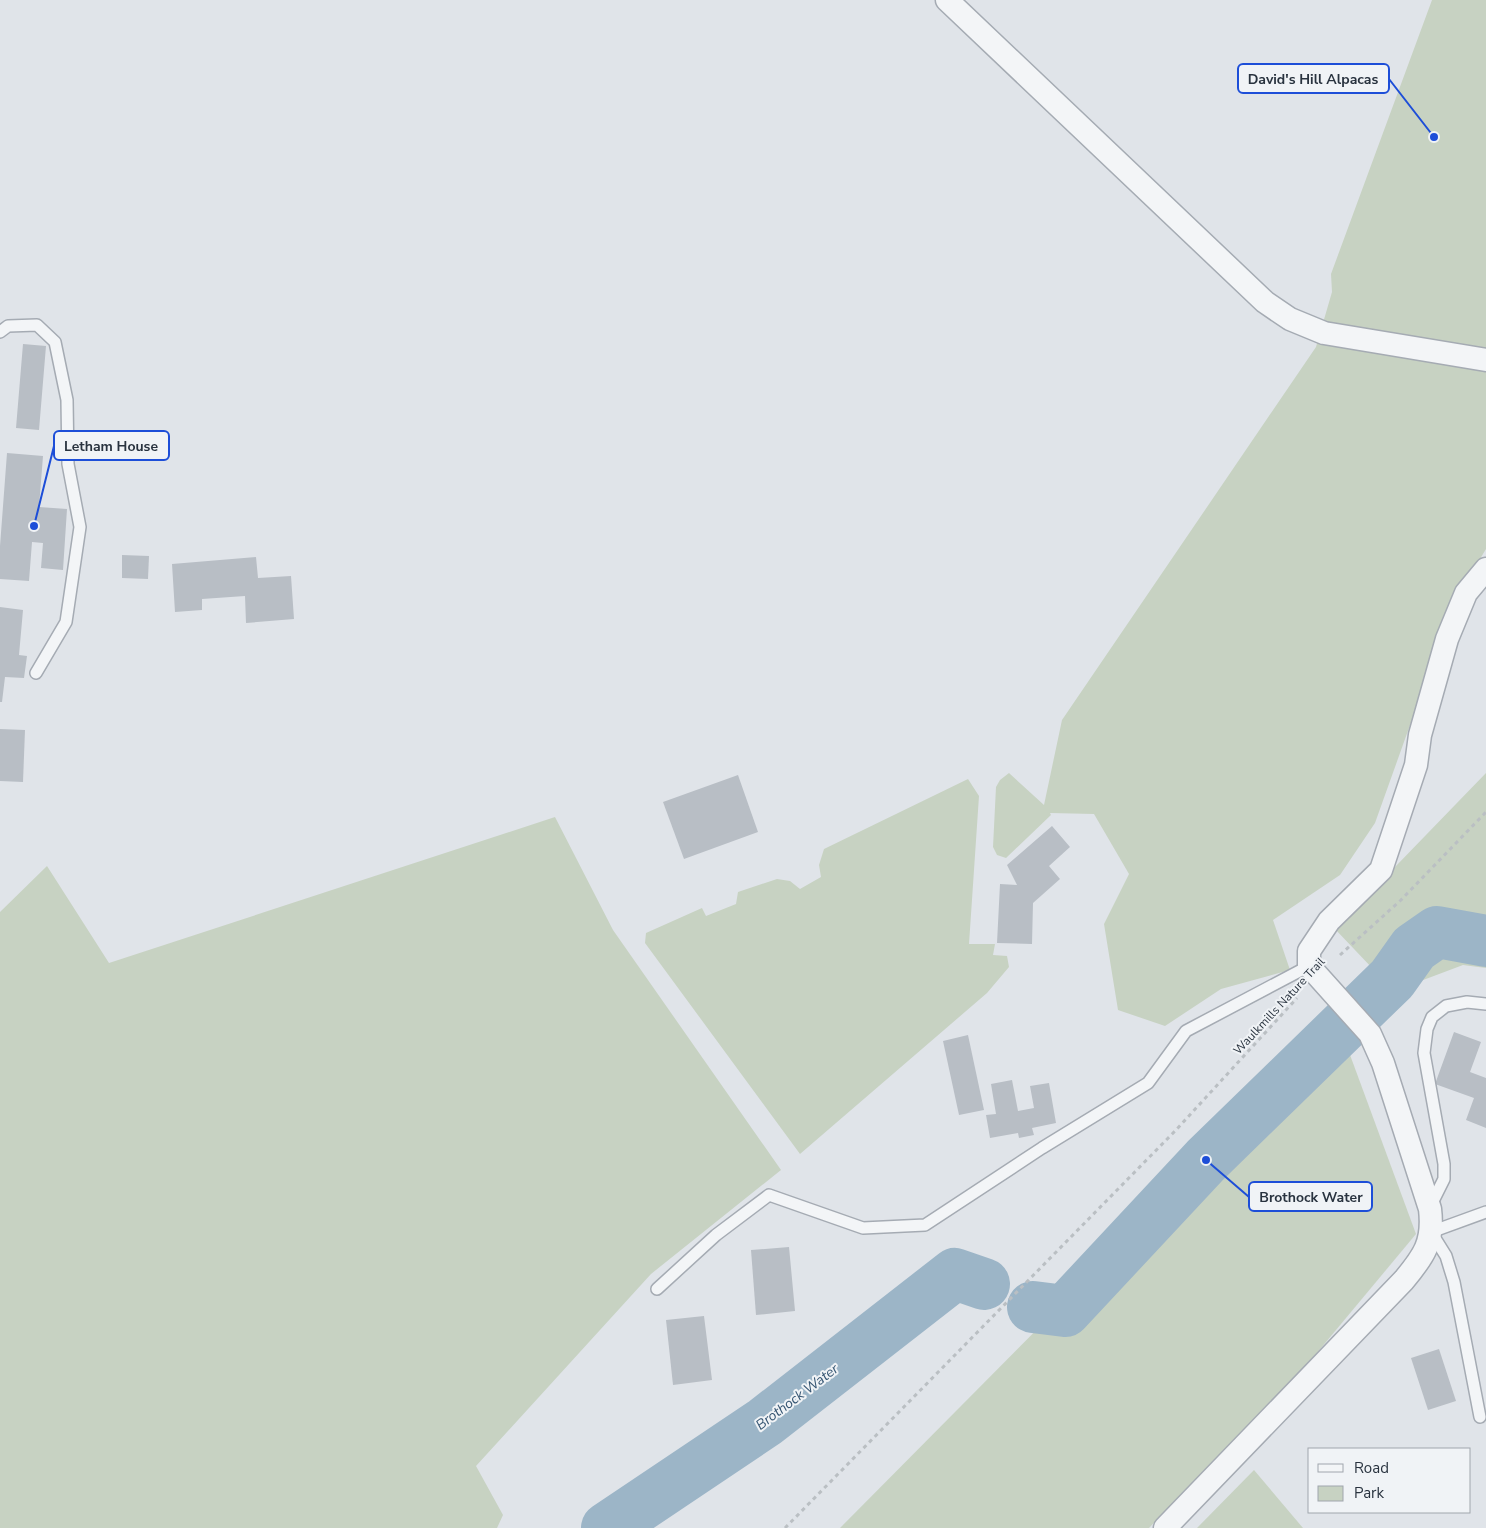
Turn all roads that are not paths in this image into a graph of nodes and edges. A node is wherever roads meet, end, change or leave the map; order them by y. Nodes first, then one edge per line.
1 (947, 0) edge
2 (0, 332) edge
3 (1486, 360) edge
4 (1486, 569) edge
5 (36, 674) dead end
6 (1313, 971) junction
7 (1486, 1004) edge
8 (1430, 1209) junction
9 (1486, 1212) edge
10 (1431, 1232) junction
11 (657, 1289) dead end
12 (1480, 1417) dead end
13 (1165, 1528) edge

1 - 3 street
2 - 5 lane
4 - 6 street
6 - 8 street
6 - 11 lane
7 - 8 lane
8 - 10 street
9 - 10 lane
10 - 12 lane
10 - 13 street

